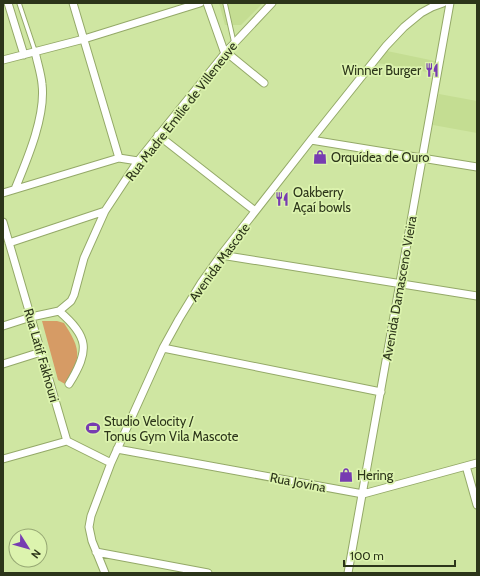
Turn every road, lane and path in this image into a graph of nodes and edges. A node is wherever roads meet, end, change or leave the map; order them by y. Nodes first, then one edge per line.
1 (8, 3) edge
2 (19, 3) edge
3 (73, 3) edge
4 (200, 3) edge
5 (207, 3) edge
6 (225, 3) edge
7 (272, 3) edge
8 (443, 3) edge
9 (450, 3) edge
10 (431, 5) edge
11 (84, 39) junction
12 (234, 43) junction
13 (35, 51) junction
14 (226, 53) junction
15 (24, 55) junction
16 (3, 60) edge
17 (264, 83) dead end
18 (158, 135) junction
19 (310, 140) junction
20 (120, 158) junction
21 (422, 158) junction
22 (138, 161) junction
23 (477, 166) edge
24 (15, 189) junction
25 (3, 193) edge
26 (105, 211) junction
27 (255, 211) junction
28 (3, 222) edge
29 (9, 243) junction
30 (221, 255) junction
31 (400, 283) junction
32 (477, 296) edge
33 (59, 311) junction
34 (31, 317) junction
35 (3, 326) edge
36 (164, 348) junction
37 (41, 352) junction
38 (3, 364) edge
39 (70, 384) dead end
40 (381, 392) junction
41 (67, 441) junction
42 (118, 449) junction
43 (3, 459) edge
44 (111, 463) junction
45 (477, 463) edge
46 (466, 466) junction
47 (363, 494) junction
48 (477, 504) edge
49 (96, 552) junction
50 (105, 573) edge
51 (208, 573) edge
52 (348, 573) edge

1 - 15 street
2 - 13 lane
3 - 11 street
4 - 11 street
5 - 14 street
6 - 12 lane
7 - 12 street, Rua Madre Emilie de Villeneuve
8 - 10 street, Avenida Mascote
9 - 21 street, Avenida Damasceno Vieira
10 - 19 street, Avenida Mascote
11 - 13 street
11 - 20 street
12 - 14 street, Rua Madre Emilie de Villeneuve
13 - 15 street
13 - 24 street
14 - 17 street
14 - 18 street, Rua Madre Emilie de Villeneuve
15 - 16 street
18 - 22 street, Rua Madre Emilie de Villeneuve
18 - 27 street
19 - 21 street
19 - 27 street, Avenida Mascote
20 - 22 street
20 - 24 street
21 - 23 street
21 - 31 street, Avenida Damasceno Vieira
22 - 26 street, Rua Madre Emilie de Villeneuve
24 - 25 street
26 - 29 street
26 - 33 street, Rua Madre Emilie de Villeneuve
27 - 30 street, Avenida Mascote
28 - 29 street, Rua Latif Fakhouri
29 - 34 street, Rua Latif Fakhouri
30 - 31 street
30 - 36 street, Avenida Mascote
31 - 32 street
31 - 40 street, Avenida Damasceno Vieira
33 - 34 street
33 - 39 street
34 - 35 street
34 - 37 street, Rua Latif Fakhouri
36 - 40 street
36 - 42 street, Avenida Mascote
37 - 38 street
37 - 41 street, Rua Latif Fakhouri
40 - 47 street, Avenida Damasceno Vieira
41 - 43 street
41 - 44 street
42 - 44 street, Avenida Mascote
42 - 47 street, Rua Jovina
44 - 49 street, Avenida Mascote
45 - 46 street, Rua Jovina
46 - 47 street, Rua Jovina
46 - 48 street
47 - 52 street, Avenida Damasceno Vieira
49 - 50 street, Avenida Mascote
49 - 51 street

